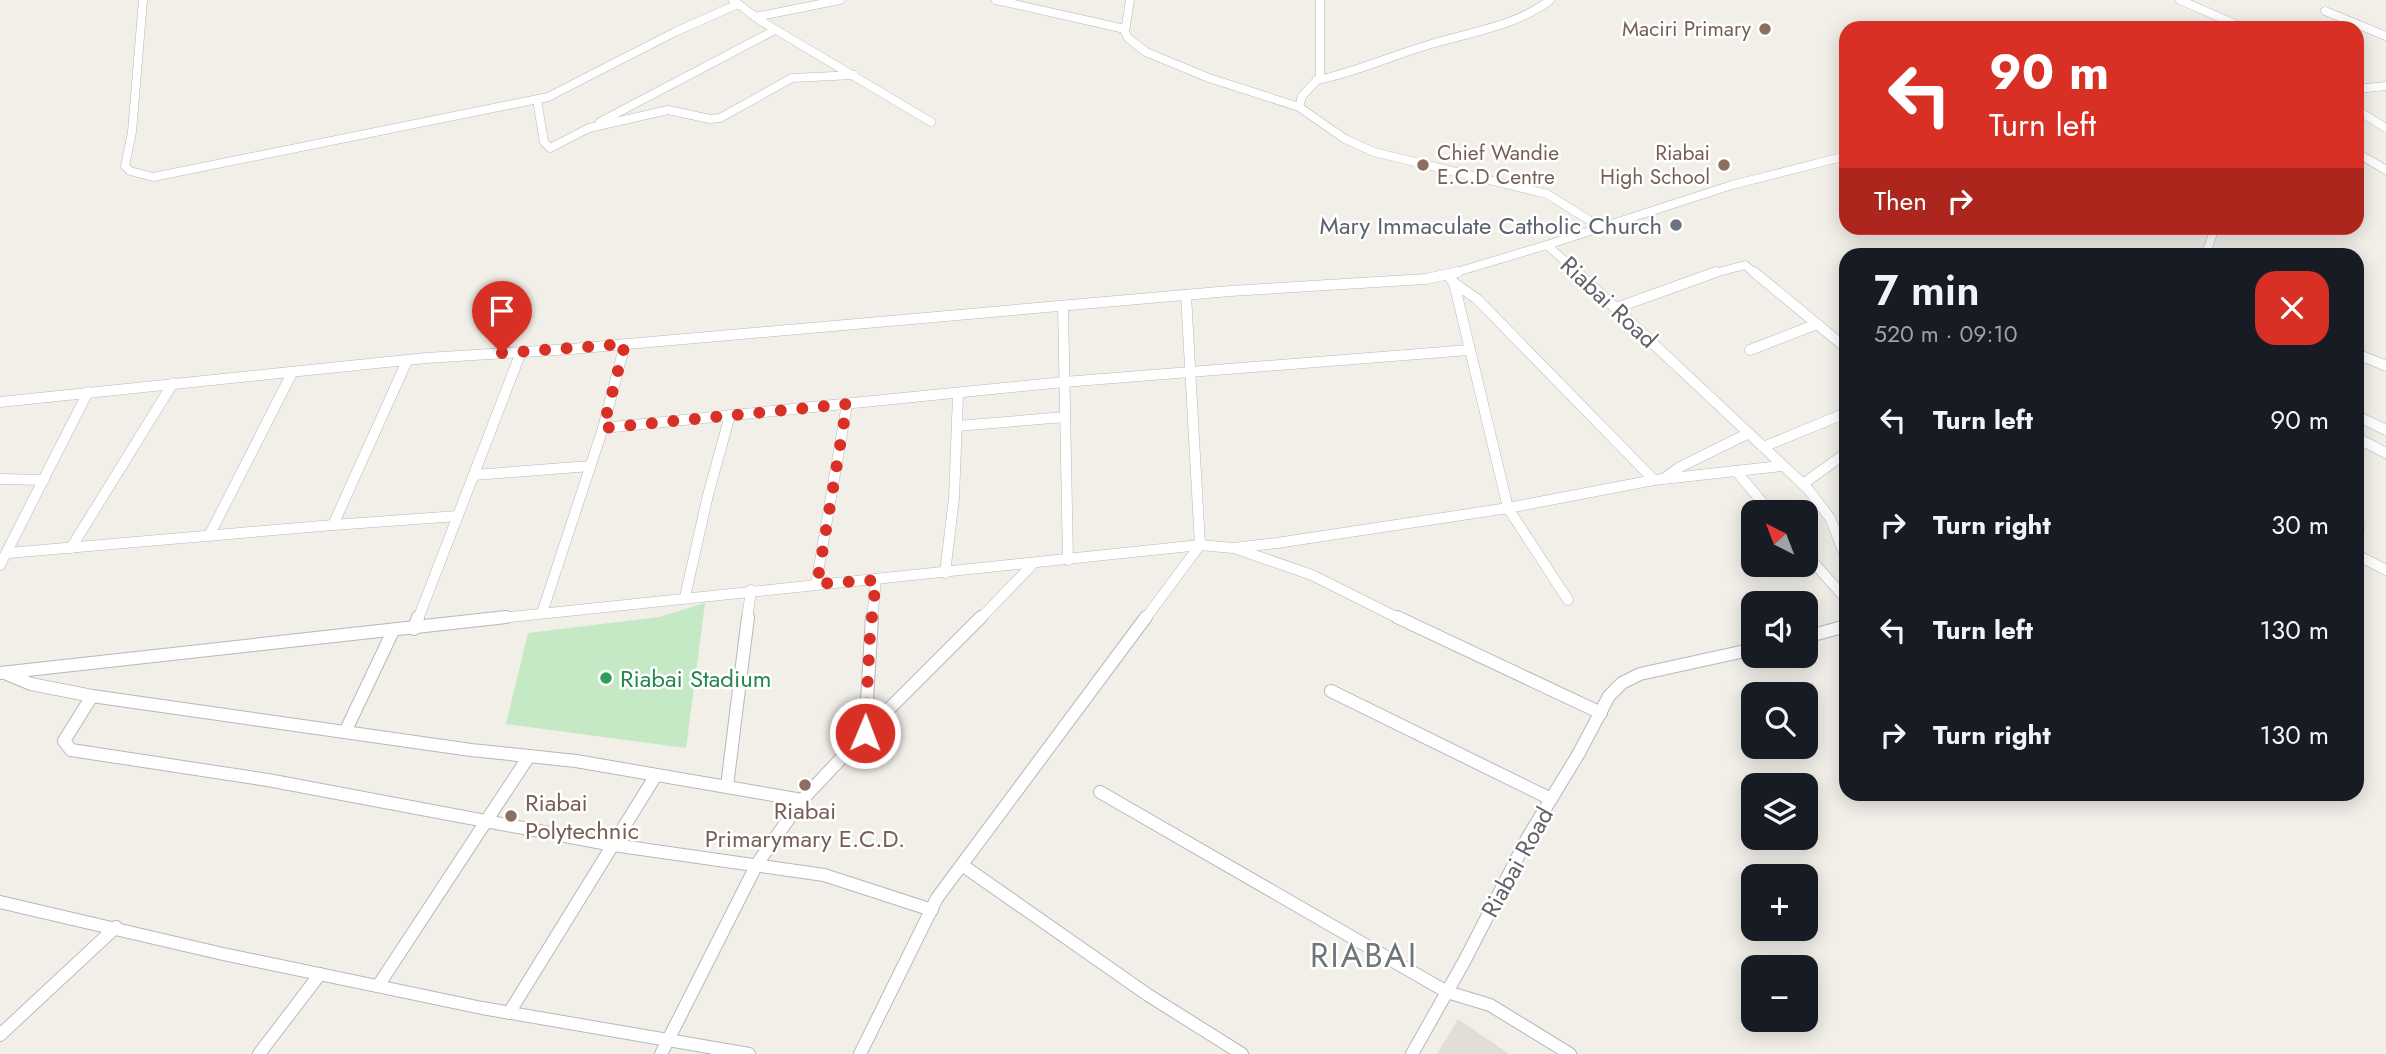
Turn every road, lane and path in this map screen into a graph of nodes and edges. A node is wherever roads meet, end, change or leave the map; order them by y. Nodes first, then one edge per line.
1 (143, 0) edge
2 (840, 0) edge
3 (996, 0) edge
4 (1130, 0) edge
5 (1320, 0) edge
6 (1550, 0) edge
7 (2180, 0) edge
8 (735, 2) edge
9 (2325, 11) dead end
10 (755, 17) junction
11 (2228, 21) edge
12 (2348, 21) edge
13 (2364, 28) edge
14 (1125, 29) junction
15 (775, 30) junction
16 (2386, 37) edge
17 (854, 75) junction
18 (1317, 79) junction
19 (2386, 86) edge
20 (2364, 88) edge
21 (537, 100) junction
22 (1299, 107) junction
23 (2364, 114) edge
24 (931, 122) dead end
25 (589, 128) junction
26 (2386, 128) edge
27 (2364, 157) edge
28 (1839, 158) edge
29 (2386, 170) edge
30 (1600, 227) junction
31 (1547, 245) junction
32 (1451, 279) junction
33 (1186, 295) junction
34 (1063, 306) junction
35 (1616, 307) junction
36 (1817, 324) junction
37 (1839, 342) edge
38 (625, 344) junction
39 (1469, 350) junction
40 (1750, 350) dead end
41 (521, 352) junction
42 (2364, 357) edge
43 (407, 361) junction
44 (2386, 366) edge
45 (1191, 371) junction
46 (292, 373) junction
47 (1064, 382) junction
48 (173, 383) junction
49 (88, 392) junction
50 (958, 394) junction
51 (0, 402) edge
52 (847, 404) junction
53 (730, 415) junction
54 (1839, 415) edge
55 (1065, 417) junction
56 (2364, 419) edge
57 (957, 426) junction
58 (603, 428) junction
59 (2386, 430) edge
60 (1749, 433) junction
61 (2364, 442) edge
62 (1763, 447) junction
63 (2386, 453) edge
64 (1839, 458) edge
65 (1781, 466) junction
66 (590, 467) junction
67 (1736, 471) junction
68 (474, 475) junction
69 (0, 479) edge
70 (1659, 479) junction
71 (44, 480) junction
72 (1803, 484) junction
73 (1760, 500) edge
74 (1507, 508) junction
75 (458, 516) junction
76 (333, 525) junction
77 (209, 536) junction
78 (1839, 538) edge
79 (1200, 545) junction
80 (71, 548) junction
81 (1233, 548) junction
82 (8, 553) junction
83 (2364, 559) edge
84 (1068, 560) junction
85 (0, 565) edge
86 (1032, 565) junction
87 (1818, 568) edge
88 (2386, 570) edge
89 (945, 573) junction
90 (876, 580) junction
91 (817, 584) junction
92 (751, 590) junction
93 (1839, 591) edge
94 (685, 597) junction
95 (1568, 600) dead end
96 (542, 613) junction
97 (1839, 628) edge
98 (414, 629) junction
99 (393, 631) junction
100 (1818, 634) edge
101 (1741, 652) edge
102 (2, 673) edge
103 (1331, 691) dead end
104 (92, 696) junction
105 (1601, 713) junction
106 (346, 730) junction
107 (865, 733) junction
108 (529, 756) junction
109 (656, 775) junction
110 (727, 786) junction
111 (1100, 792) dead end
112 (1551, 799) junction
113 (802, 800) junction
114 (488, 821) junction
115 (613, 845) junction
116 (757, 864) junction
117 (962, 865) junction
118 (0, 902) edge
119 (932, 910) junction
120 (116, 927) junction
121 (320, 974) junction
122 (378, 986) junction
123 (1447, 992) junction
124 (509, 1013) junction
125 (0, 1035) edge
126 (665, 1047) edge
127 (259, 1054) edge
128 (749, 1054) edge
129 (860, 1054) edge
130 (1242, 1054) edge
131 (1412, 1054) edge
132 (1570, 1054) edge

1 - 21 street
2 - 10 street
3 - 14 street
4 - 14 street
5 - 18 street
6 - 18 street
7 - 11 street
8 - 10 street
8 - 21 street
9 - 12 street
10 - 15 street
13 - 16 street
14 - 22 street
15 - 17 street
15 - 25 street
17 - 24 street
17 - 25 street
18 - 22 street
19 - 20 street
21 - 25 street
22 - 30 street
23 - 26 street
27 - 29 street
28 - 30 street, Riabai Road
30 - 31 street, Riabai Road
31 - 32 street
31 - 35 street, Riabai Road
32 - 33 street
32 - 39 street
32 - 70 street
33 - 34 street
33 - 45 street
34 - 38 street
34 - 47 street
35 - 36 street
35 - 60 street, Riabai Road
36 - 37 street
36 - 40 street
38 - 41 street
38 - 58 street
39 - 45 street
39 - 74 street
41 - 43 street
41 - 68 street
42 - 44 street
43 - 46 street
43 - 76 street
45 - 47 street
45 - 79 street
46 - 48 street
46 - 77 street
47 - 50 street
47 - 55 street
48 - 49 street
48 - 80 street
49 - 51 street
49 - 71 street
50 - 52 street
50 - 57 street
52 - 53 street
52 - 91 street
53 - 58 street
53 - 94 street
54 - 62 street
55 - 57 street
55 - 84 street
56 - 59 street
57 - 89 street
58 - 66 street
60 - 62 street, Riabai Road
60 - 70 street
61 - 63 street
62 - 65 street, Riabai Road
64 - 72 street
65 - 67 street
65 - 72 street, Riabai Road
66 - 68 street
66 - 96 street
67 - 70 street
67 - 73 street
68 - 75 street
69 - 71 street
70 - 74 street
71 - 82 street
72 - 78 street, Riabai Road
74 - 81 street
74 - 95 street
75 - 76 street
75 - 98 street
76 - 77 street
77 - 80 street
79 - 81 street
79 - 84 street
79 - 117 street
80 - 82 street
81 - 105 street
82 - 85 street
83 - 88 street
84 - 86 street
86 - 89 street
86 - 107 street
87 - 93 street
89 - 90 street
90 - 91 street
90 - 107 street
91 - 92 street
92 - 94 street
92 - 110 street
94 - 96 street
96 - 98 street
97 - 100 street
98 - 99 street
99 - 102 street
99 - 106 street
101 - 105 street, Riabai Road
102 - 104 street
103 - 112 street
104 - 106 street
104 - 114 street
105 - 112 street, Riabai Road
106 - 108 street
107 - 113 street
108 - 109 street
108 - 114 street
109 - 110 street
109 - 115 street
110 - 113 street
111 - 123 street
112 - 123 street, Riabai Road
113 - 116 street
114 - 115 street
114 - 122 street
115 - 116 street
115 - 124 street
116 - 119 street
116 - 126 street
117 - 119 street
117 - 130 street
118 - 120 street
119 - 129 street
120 - 121 street
120 - 125 street
121 - 122 street
121 - 127 street
122 - 124 street
123 - 131 street, Riabai Road
123 - 132 street
124 - 126 street
126 - 128 street

